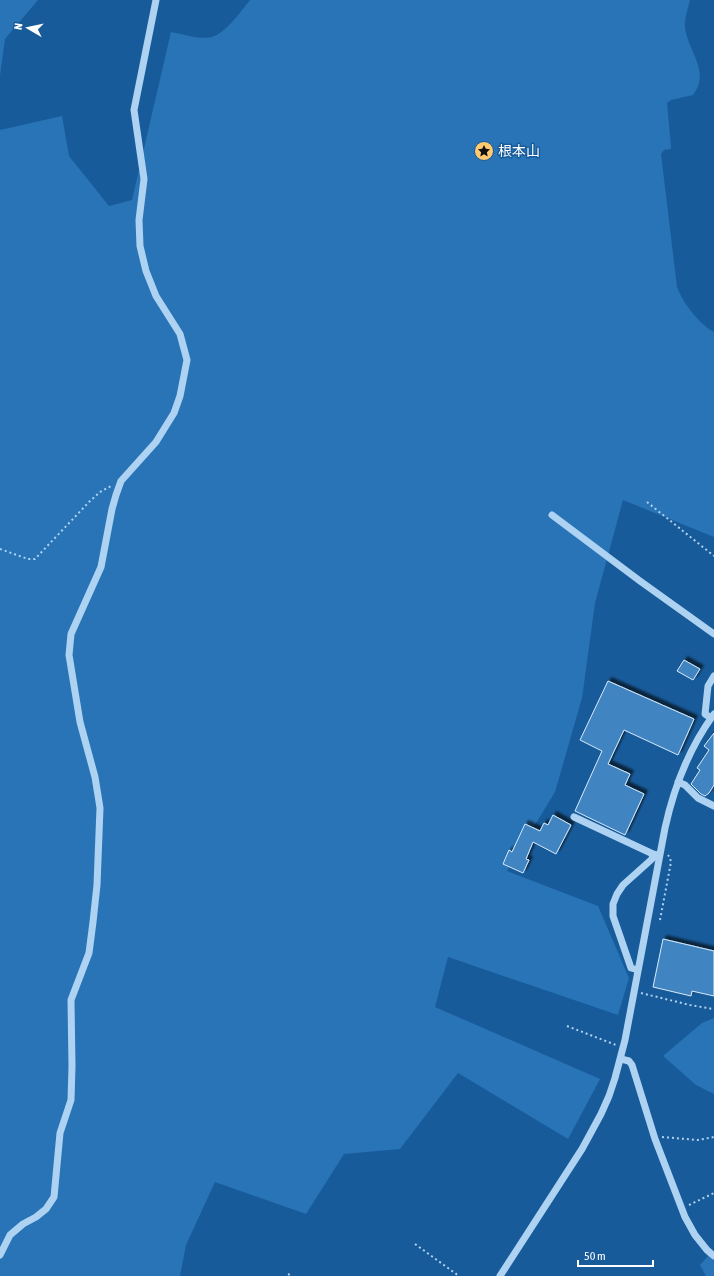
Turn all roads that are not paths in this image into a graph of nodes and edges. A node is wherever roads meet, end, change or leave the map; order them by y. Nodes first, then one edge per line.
1 (156, 0) edge
2 (552, 515) dead end
3 (714, 634) edge
4 (714, 676) edge
5 (712, 716) edge
6 (678, 782) junction
7 (714, 806) edge
8 (574, 817) dead end
9 (658, 854) junction
10 (638, 970) junction
11 (621, 1059) junction
12 (0, 1255) edge
13 (714, 1256) edge
14 (500, 1276) edge

1 - 12 street
2 - 3 street
4 - 5 street
5 - 6 street
6 - 7 street
6 - 9 street
8 - 9 street
9 - 10 street
9 - 10 street
10 - 11 street
11 - 13 street
11 - 14 street

